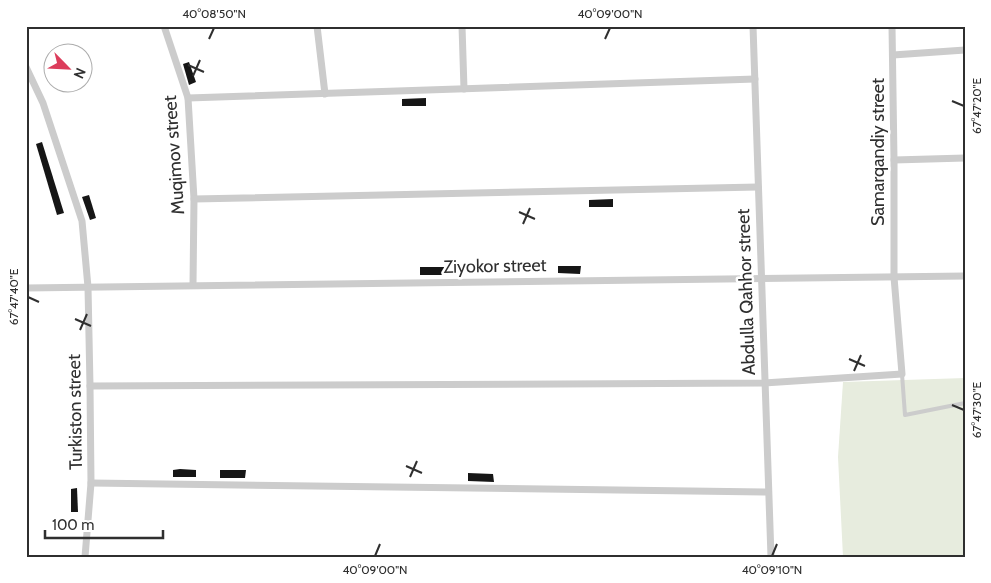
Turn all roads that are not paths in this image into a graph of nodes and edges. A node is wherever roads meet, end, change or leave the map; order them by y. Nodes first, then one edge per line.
1 (164, 26) edge
2 (318, 26) edge
3 (462, 26) edge
4 (753, 26) edge
5 (892, 26) edge
6 (965, 50) edge
7 (893, 55) junction
8 (26, 67) edge
9 (754, 79) junction
10 (464, 89) junction
11 (325, 94) junction
12 (188, 98) junction
13 (965, 158) edge
14 (894, 160) junction
15 (758, 187) junction
16 (194, 199) junction
17 (965, 276) edge
18 (894, 277) junction
19 (762, 278) junction
20 (193, 285) junction
21 (88, 287) junction
22 (26, 288) edge
23 (902, 374) junction
24 (764, 383) junction
25 (90, 386) junction
26 (965, 402) edge
27 (91, 483) junction
28 (768, 492) junction
29 (86, 557) edge
30 (770, 557) edge

1 - 12 street, Muqimov street
2 - 11 street
3 - 10 street
4 - 9 street, Abdulla Qahhor street
5 - 7 street, Samarqandiy street
6 - 7 street
7 - 14 street, Samarqandiy street
8 - 21 street, Turkiston street
9 - 10 street
9 - 15 street, Abdulla Qahhor street
10 - 11 street
11 - 12 street
12 - 16 street, Muqimov street
13 - 14 street
14 - 18 street, Samarqandiy street
15 - 16 street
15 - 19 street, Abdulla Qahhor street
16 - 20 street, Muqimov street
17 - 18 street, Ziyokor street
18 - 19 street, Ziyokor street
18 - 23 street, Samarqandiy street
19 - 20 street, Ziyokor street
19 - 24 street, Abdulla Qahhor street
20 - 21 street, Ziyokor street
21 - 22 street, Ziyokor street
21 - 25 street, Turkiston street
23 - 24 street
23 - 26 lane
24 - 25 street
24 - 28 street, Abdulla Qahhor street
25 - 27 street, Turkiston street
27 - 28 street
27 - 29 street, Turkiston street
28 - 30 street, Abdulla Qahhor street

